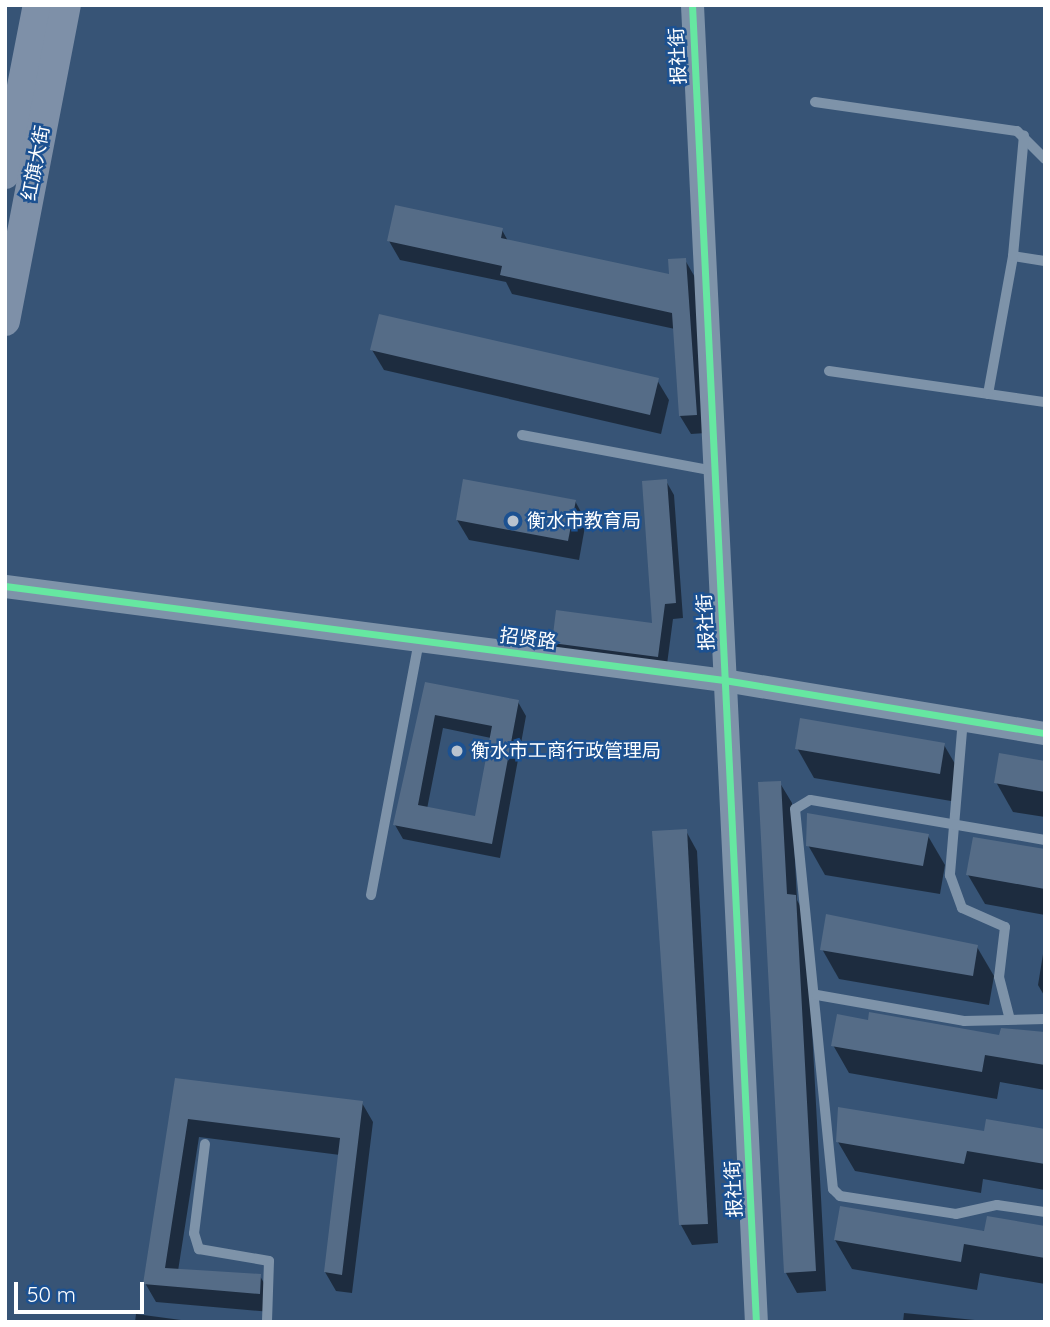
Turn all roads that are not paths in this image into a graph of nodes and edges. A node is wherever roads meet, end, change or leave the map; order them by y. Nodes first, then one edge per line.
1 (38, 5) edge
2 (66, 5) edge
3 (692, 5) edge
4 (815, 102) dead end
5 (1024, 136) junction
6 (1045, 159) edge
7 (5, 174) edge
8 (1013, 256) junction
9 (1045, 261) edge
10 (5, 321) edge
11 (829, 371) dead end
12 (988, 394) junction
13 (1045, 402) edge
14 (522, 435) dead end
15 (714, 471) junction
16 (5, 586) edge
17 (419, 641) junction
18 (724, 681) junction
19 (963, 719) junction
20 (1045, 733) edge
21 (951, 824) junction
22 (1045, 840) edge
23 (371, 895) dead end
24 (817, 995) junction
25 (1009, 1016) junction
26 (1045, 1018) edge
27 (205, 1144) dead end
28 (1045, 1212) edge
29 (267, 1322) edge
30 (756, 1322) edge

1 - 7 main road, 红旗大街
2 - 10 main road, 红旗大街
3 - 15 street, 报社街
4 - 5 lane
5 - 6 lane
5 - 8 lane
8 - 9 lane
8 - 12 lane
11 - 12 lane
12 - 13 lane
14 - 15 lane
15 - 18 street, 报社街
16 - 17 street, 招贤路
17 - 18 street, 招贤路
17 - 23 lane
18 - 19 street, 招贤路
18 - 30 street, 报社街
19 - 20 street, 招贤路
19 - 21 lane
21 - 22 lane
21 - 24 lane
21 - 25 lane
24 - 25 lane
24 - 28 lane
25 - 26 lane
27 - 29 lane

